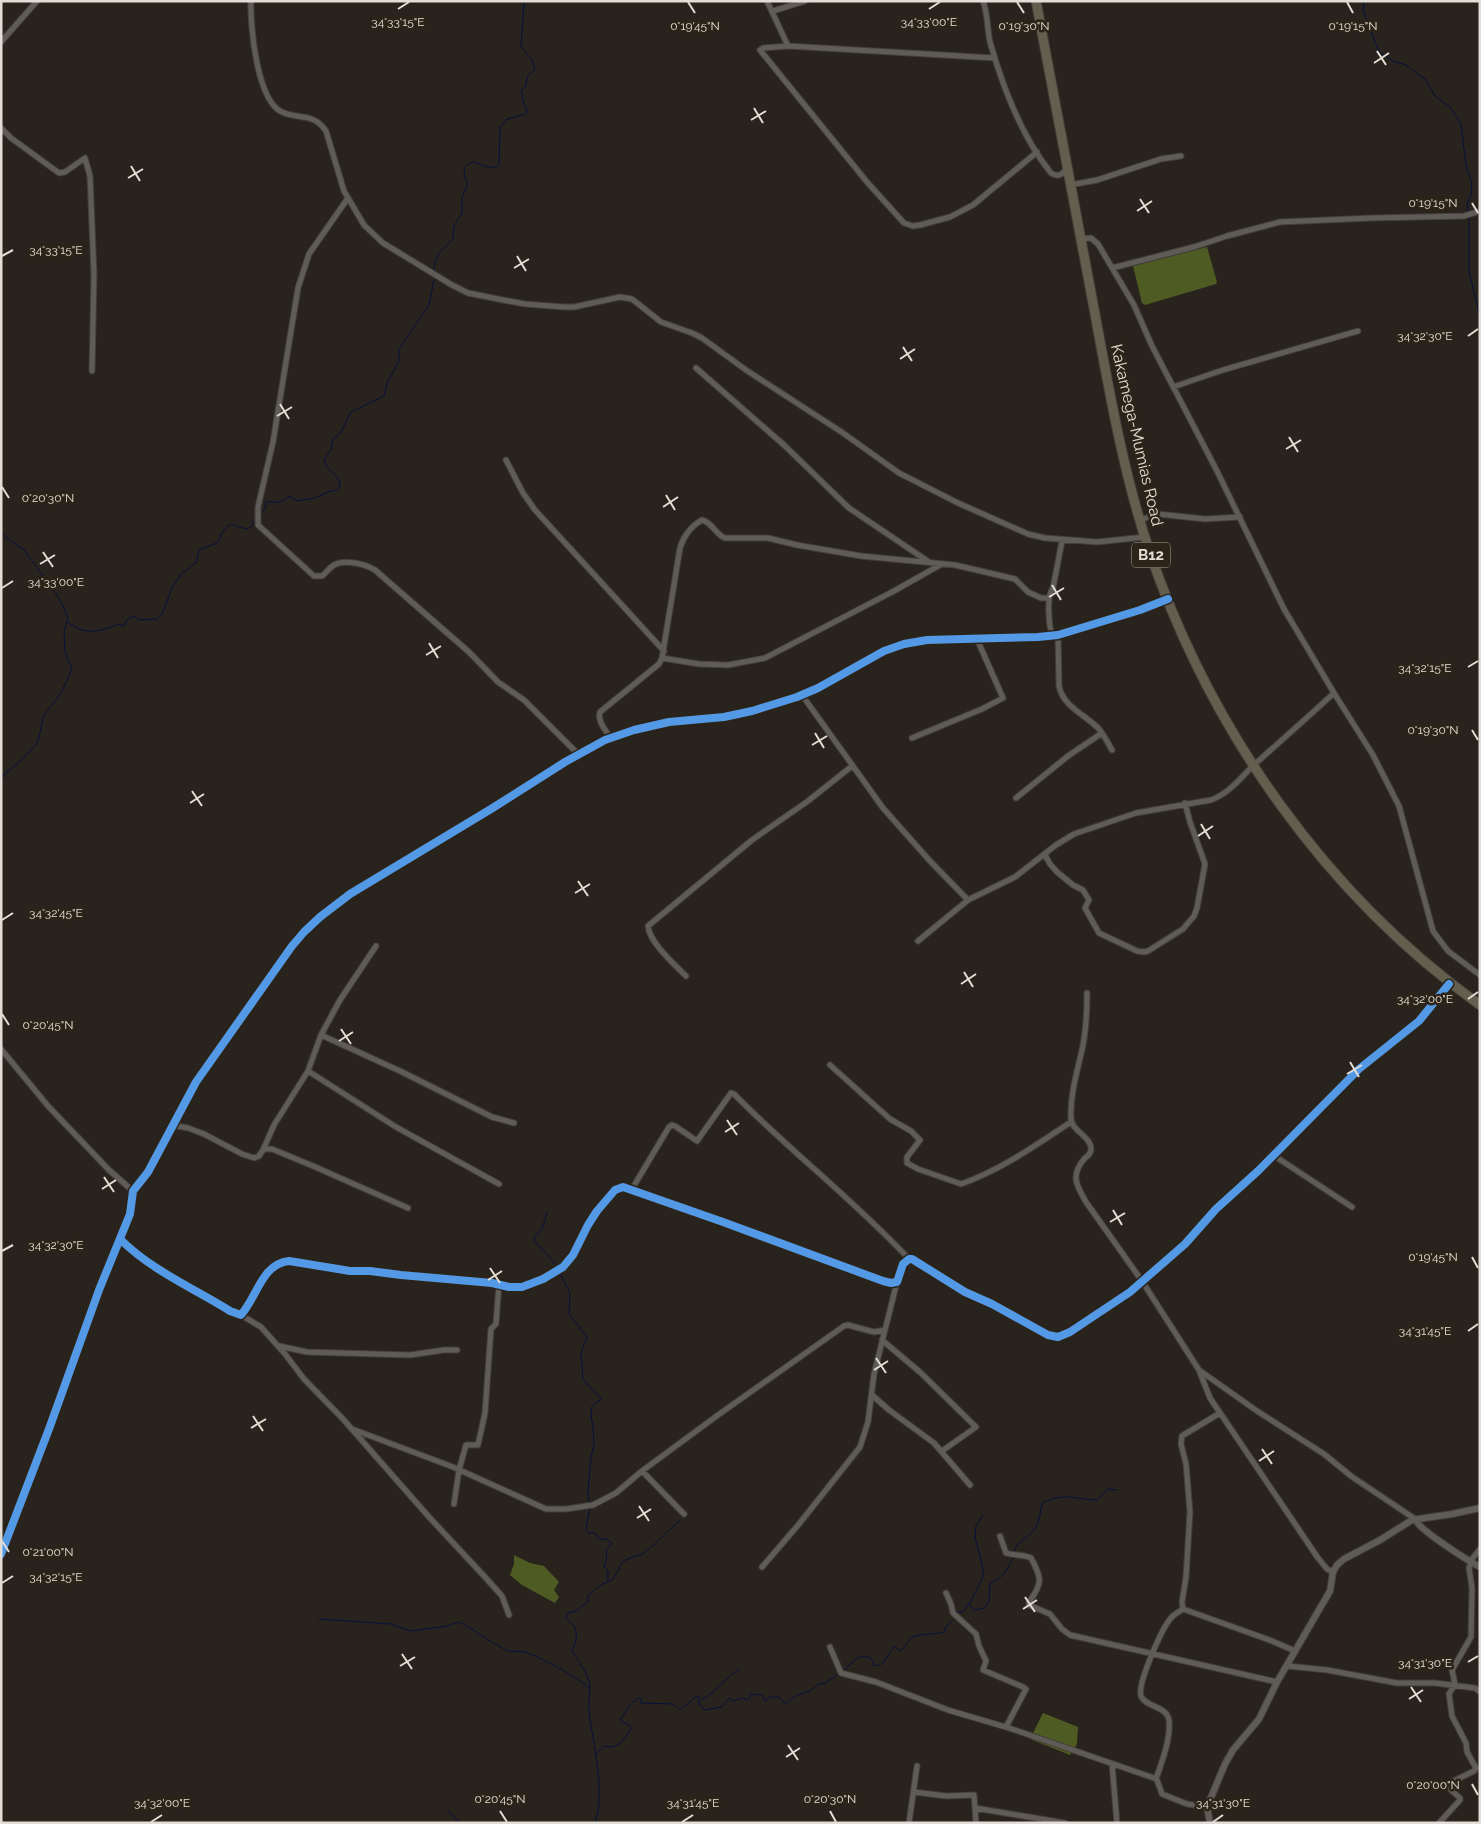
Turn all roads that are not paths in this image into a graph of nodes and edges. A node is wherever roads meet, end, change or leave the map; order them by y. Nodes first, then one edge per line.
1 (251, 1) edge
2 (767, 1) edge
3 (805, 1) edge
4 (983, 1) edge
5 (1036, 1) edge
6 (33, 2) edge
7 (773, 11) junction
8 (1, 42) edge
9 (788, 46) junction
10 (995, 58) junction
11 (1, 128) edge
12 (1037, 152) junction
13 (1181, 156) dead end
14 (1067, 169) junction
15 (1070, 185) junction
16 (348, 198) junction
17 (1480, 211) edge
18 (1081, 239) junction
19 (1112, 268) junction
20 (1358, 331) dead end
21 (696, 368) dead end
22 (92, 371) dead end
23 (1173, 387) junction
24 (506, 460) dead end
25 (1240, 517) junction
26 (1140, 520) junction
27 (1145, 537) junction
28 (1062, 541) junction
29 (932, 564) junction
30 (940, 564) junction
31 (1050, 598) junction
32 (1168, 599) junction
33 (1058, 634) junction
34 (1052, 636) junction
35 (977, 639) junction
36 (664, 651) junction
37 (662, 658) junction
38 (1334, 693) junction
39 (802, 695) junction
40 (1102, 733) junction
41 (611, 738) junction
42 (912, 738) dead end
43 (1112, 750) dead end
44 (578, 754) junction
45 (852, 766) junction
46 (1254, 766) junction
47 (1016, 798) dead end
48 (1185, 803) junction
49 (1044, 855) junction
50 (968, 900) junction
51 (918, 941) dead end
52 (376, 946) dead end
53 (1480, 975) edge
54 (686, 976) dead end
55 (1449, 984) junction
56 (1088, 993) dead end
57 (1480, 1005) edge
58 (321, 1035) junction
59 (1, 1049) edge
60 (830, 1065) dead end
61 (308, 1071) junction
62 (1071, 1122) junction
63 (514, 1123) dead end
64 (172, 1125) junction
65 (264, 1149) junction
66 (1273, 1155) junction
67 (499, 1184) dead end
68 (632, 1189) junction
69 (133, 1191) junction
70 (408, 1208) dead end
71 (1352, 1208) dead end
72 (120, 1239) junction
73 (909, 1259) junction
74 (1142, 1281) junction
75 (897, 1282) junction
76 (499, 1284) junction
77 (241, 1315) junction
78 (885, 1330) junction
79 (882, 1340) junction
80 (278, 1346) junction
81 (458, 1350) dead end
82 (1199, 1370) junction
83 (873, 1396) junction
84 (1220, 1413) junction
85 (352, 1429) junction
86 (942, 1451) junction
87 (459, 1470) junction
88 (642, 1471) junction
89 (970, 1485) dead end
90 (454, 1504) dead end
91 (1480, 1508) edge
92 (684, 1514) dead end
93 (1415, 1519) junction
94 (1000, 1536) dead end
95 (1480, 1549) edge
96 (1, 1554) edge
97 (1471, 1562) junction
98 (762, 1567) dead end
99 (1480, 1567) edge
100 (1333, 1572) junction
101 (946, 1593) dead end
102 (1183, 1609) junction
103 (510, 1615) dead end
104 (830, 1647) dead end
105 (1295, 1651) junction
106 (1152, 1654) junction
107 (1286, 1666) junction
108 (1277, 1682) junction
109 (1454, 1686) junction
110 (1480, 1692) edge
111 (1006, 1727) junction
112 (1112, 1764) junction
113 (918, 1766) dead end
114 (1156, 1779) junction
115 (914, 1792) junction
116 (1207, 1807) junction
117 (975, 1808) junction
118 (909, 1823) edge
119 (976, 1823) edge
120 (1065, 1823) edge
121 (1117, 1823) edge
122 (1210, 1823) edge
123 (1439, 1823) edge

1 - 16 street
2 - 7 street
3 - 7 street
4 - 10 street
5 - 14 highway, Kakamega-Mumias Road / B12
6 - 8 street
7 - 9 street
9 - 10 street
9 - 12 street
10 - 12 street
11 - 22 street
12 - 14 street
13 - 15 street
14 - 15 highway, Kakamega-Mumias Road / B12
15 - 18 highway, Kakamega-Mumias Road / B12
16 - 28 street
16 - 44 street
17 - 19 street
18 - 19 street
18 - 26 highway, Kakamega-Mumias Road / B12
19 - 23 street
20 - 23 street
21 - 29 street
23 - 25 street
24 - 36 street
25 - 26 street
25 - 38 street
26 - 27 highway, Kakamega-Mumias Road / B12
27 - 28 street
27 - 32 highway, Kakamega-Mumias Road / B12
28 - 31 street
29 - 30 street
29 - 36 street
30 - 31 street
30 - 37 street
31 - 34 street
32 - 33 street
32 - 46 highway, Kakamega-Mumias Road / B12
33 - 34 street
33 - 40 street
34 - 35 street
35 - 39 street
35 - 42 street
36 - 37 street
37 - 41 street
38 - 46 street
38 - 53 street
39 - 41 street
39 - 45 street
40 - 43 street
40 - 47 street
41 - 44 street
44 - 64 street
45 - 50 street
45 - 54 street
46 - 48 street
46 - 55 highway, Kakamega-Mumias Road / B12
48 - 49 street
48 - 49 street
49 - 50 street
50 - 51 street
52 - 58 street
55 - 57 highway, Kakamega-Mumias Road / B12
55 - 66 street
56 - 62 street
58 - 61 street
58 - 63 street
59 - 69 street
60 - 62 street
61 - 65 street
61 - 67 street
62 - 74 street
64 - 65 street
64 - 69 street
65 - 70 street
66 - 71 street
66 - 74 street
68 - 73 street
68 - 75 street
68 - 76 street
69 - 72 street
72 - 77 street
72 - 96 street
73 - 74 street
73 - 75 street
74 - 82 street
75 - 78 street
76 - 77 street
76 - 87 street
77 - 80 street
78 - 79 street
78 - 88 street
79 - 83 street
79 - 86 street
80 - 81 street
80 - 85 street
82 - 84 street
82 - 93 street
83 - 86 street
83 - 98 street
84 - 100 street
84 - 102 street
85 - 87 street
85 - 103 street
86 - 89 street
87 - 88 street
87 - 90 street
88 - 92 street
91 - 93 street
93 - 97 street
93 - 100 street
94 - 106 street
95 - 97 street
97 - 99 street
97 - 109 street
100 - 105 street
101 - 111 street
102 - 105 street
102 - 106 street
104 - 111 street
105 - 107 street
106 - 108 street
106 - 114 street
107 - 108 street
107 - 109 street
108 - 116 street
109 - 110 street
109 - 123 street
111 - 112 street
112 - 114 street
112 - 121 street
113 - 115 street
114 - 116 street
115 - 117 street
115 - 118 street
116 - 122 street
117 - 119 street
117 - 120 street

